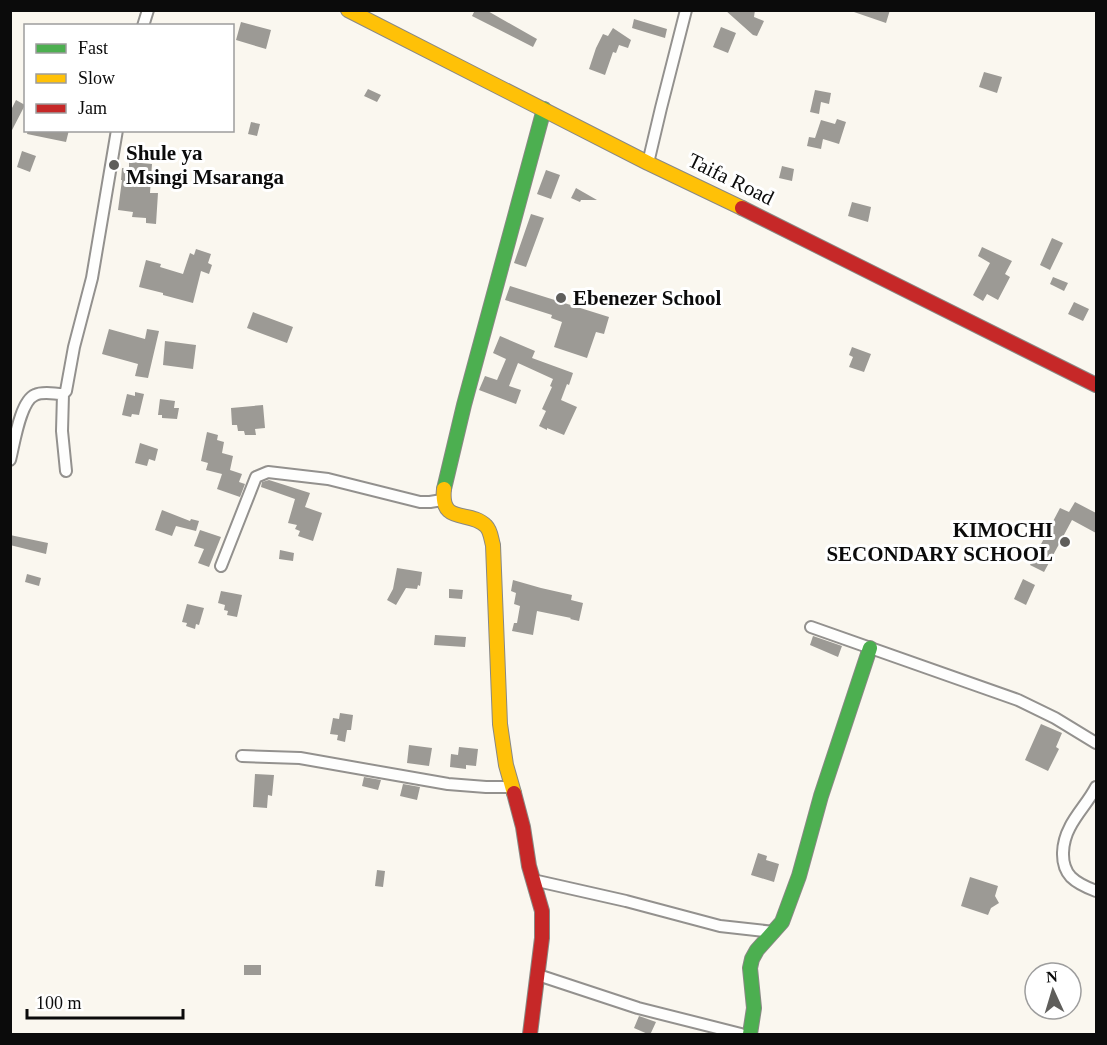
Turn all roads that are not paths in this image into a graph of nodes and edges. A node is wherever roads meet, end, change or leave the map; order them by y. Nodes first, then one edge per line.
1 (348, 10) edge
2 (686, 10) edge
3 (544, 109) junction
4 (117, 132) edge
5 (648, 163) junction
6 (1096, 385) edge
7 (63, 394) junction
8 (10, 460) edge
9 (66, 471) dead end
10 (442, 500) junction
11 (221, 566) dead end
12 (811, 627) dead end
13 (870, 648) junction
14 (1096, 743) edge
15 (242, 756) dead end
16 (512, 787) junction
17 (1096, 787) edge
18 (533, 880) junction
19 (1096, 891) edge
20 (774, 932) junction
21 (538, 975) junction
22 (530, 1035) edge
23 (741, 1035) edge
24 (750, 1035) edge

1 - 3 main road, Taifa Road
2 - 5 street
3 - 5 main road, Taifa Road
3 - 10 main road
4 - 7 street
5 - 6 main road, Taifa Road
7 - 8 street
7 - 9 street
10 - 11 street
10 - 16 main road
12 - 13 street
13 - 14 street
13 - 20 main road
15 - 16 street
16 - 18 main road
17 - 19 street
18 - 20 street
18 - 21 main road
20 - 24 main road
21 - 22 main road
21 - 23 street

